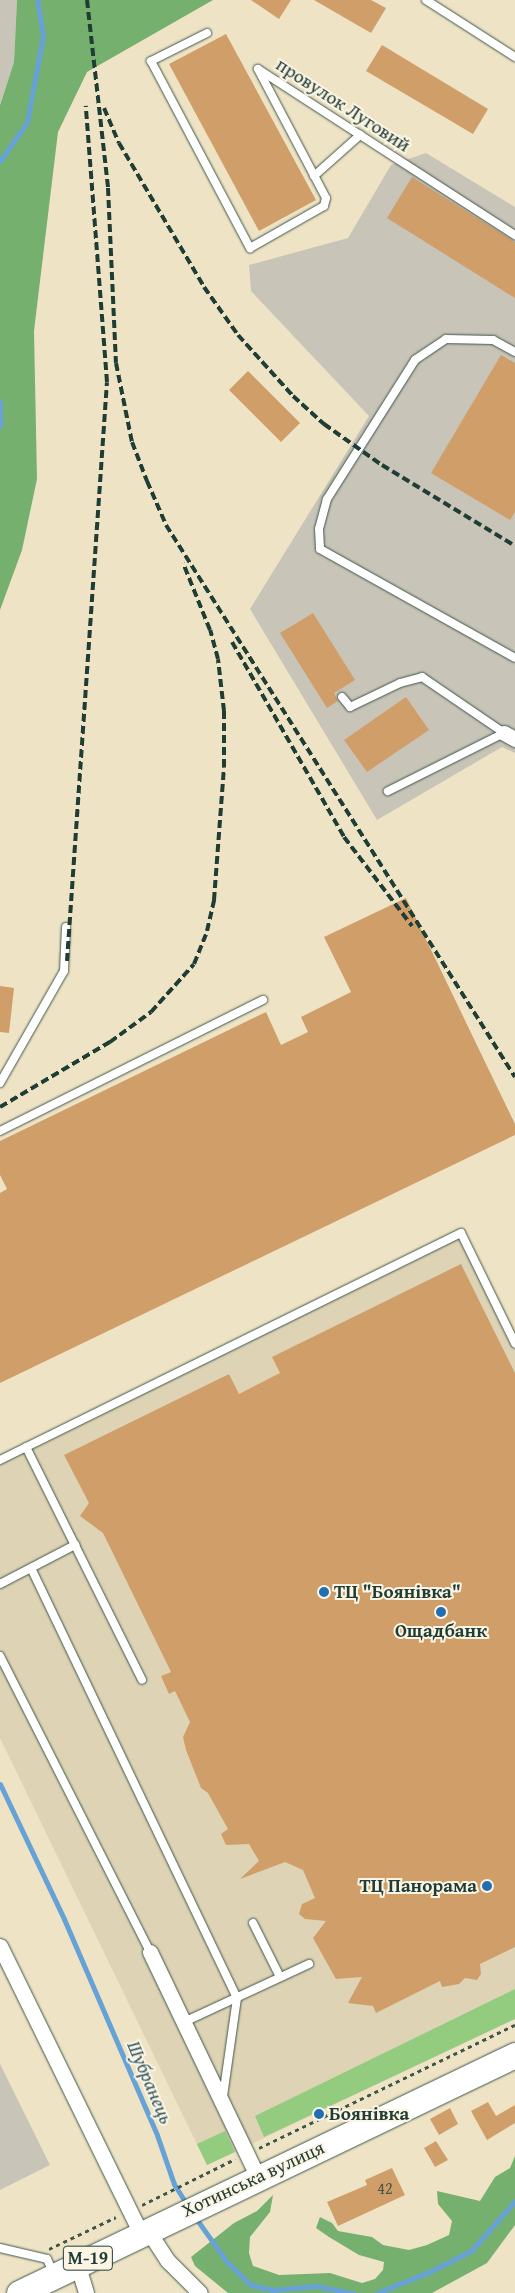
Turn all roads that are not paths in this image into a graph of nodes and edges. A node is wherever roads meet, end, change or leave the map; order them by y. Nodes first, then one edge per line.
1 (426, 0) edge
2 (207, 33) dead end
3 (515, 57) edge
4 (360, 135) junction
5 (314, 176) junction
6 (515, 235) edge
7 (515, 352) edge
8 (515, 658) edge
9 (342, 697) dead end
10 (509, 736) edge
11 (388, 791) dead end
12 (66, 927) dead end
13 (263, 1000) dead end
14 (0, 1083) edge
15 (0, 1131) edge
16 (515, 1343) edge
17 (26, 1447) junction
18 (0, 1460) edge
19 (75, 1546) junction
20 (31, 1568) junction
21 (0, 1584) edge
22 (0, 1656) edge
23 (142, 1680) dead end
24 (252, 1923) dead end
25 (0, 1946) edge
26 (150, 1952) joint
27 (309, 1964) dead end
28 (280, 1977) junction
29 (236, 1998) junction
30 (184, 2022) junction
31 (515, 2055) edge
32 (222, 2102) junction
33 (252, 2180) junction
34 (143, 2224) junction
35 (0, 2248) edge
36 (76, 2263) junction
37 (54, 2275) junction
38 (19, 2293) edge
39 (86, 2293) edge
40 (200, 2293) edge

1 - 3 lane
2 - 5 lane, провулок Луговий
4 - 5 lane
4 - 5 lane, провулок Луговий
4 - 6 lane, провулок Луговий
7 - 8 lane
9 - 10 lane
10 - 11 lane
12 - 14 lane
13 - 15 lane
16 - 17 lane
17 - 18 lane
17 - 19 lane
19 - 20 lane
19 - 23 lane
20 - 21 lane
20 - 29 lane
22 - 26 lane
24 - 28 lane
25 - 34 street
26 - 30 street
27 - 28 lane
28 - 29 lane
29 - 30 lane
29 - 32 lane
30 - 32 street
31 - 33 highway, Хотинська вулиця / М-19
32 - 33 street
33 - 34 highway, Хотинська вулиця / М-19
34 - 36 highway, Хотинська вулиця / М-19
34 - 40 street
35 - 37 lane
36 - 37 highway, Хотинська вулиця / М-19
36 - 39 street
37 - 38 highway, Хотинська вулиця / М-19

